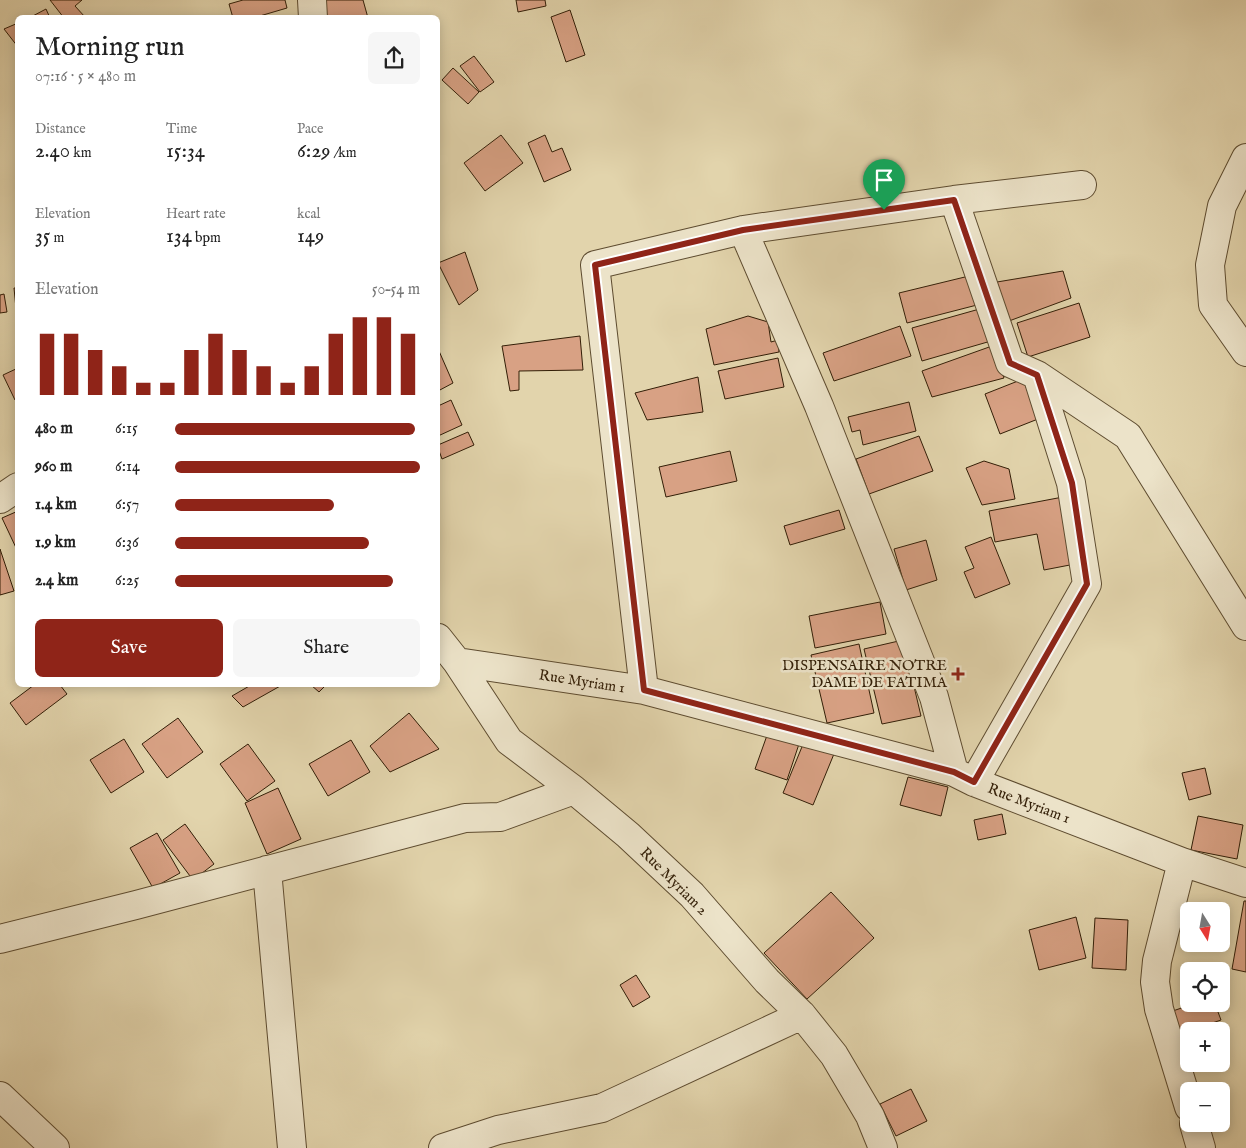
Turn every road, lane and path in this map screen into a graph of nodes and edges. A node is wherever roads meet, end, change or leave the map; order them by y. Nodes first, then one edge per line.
1 (312, 0) edge
2 (313, 15) edge
3 (1246, 158) edge
4 (1082, 186) dead end
5 (954, 200) junction
6 (743, 230) junction
7 (1246, 352) edge
8 (1037, 375) junction
9 (15, 490) edge
10 (0, 499) edge
11 (1246, 626) edge
12 (440, 641) edge
13 (457, 662) junction
14 (644, 690) junction
15 (964, 777) junction
16 (574, 790) junction
17 (1182, 862) junction
18 (267, 870) junction
19 (1246, 883) edge
20 (0, 939) edge
21 (802, 1016) junction
22 (1181, 1082) edge
23 (0, 1096) edge
24 (1196, 1132) edge
25 (55, 1148) edge
26 (292, 1148) edge
27 (443, 1148) edge
28 (883, 1148) edge
29 (1201, 1148) edge

1 - 2 street
3 - 7 street
4 - 5 street
5 - 6 street
5 - 8 street
6 - 14 street
6 - 15 street
8 - 11 street
8 - 15 street
9 - 10 street
12 - 13 street, Rue Myriam 2
13 - 14 street, Rue Myriam 1
13 - 16 street, Rue Myriam 2
14 - 15 street, Rue Myriam 1
15 - 17 street, Rue Myriam 1
16 - 18 street
16 - 21 street, Rue Myriam 2
17 - 19 street, Rue Myriam 1
17 - 22 street
18 - 20 street
18 - 26 street
21 - 27 street
21 - 28 street, Rue Myriam 2
23 - 25 street
24 - 29 street

